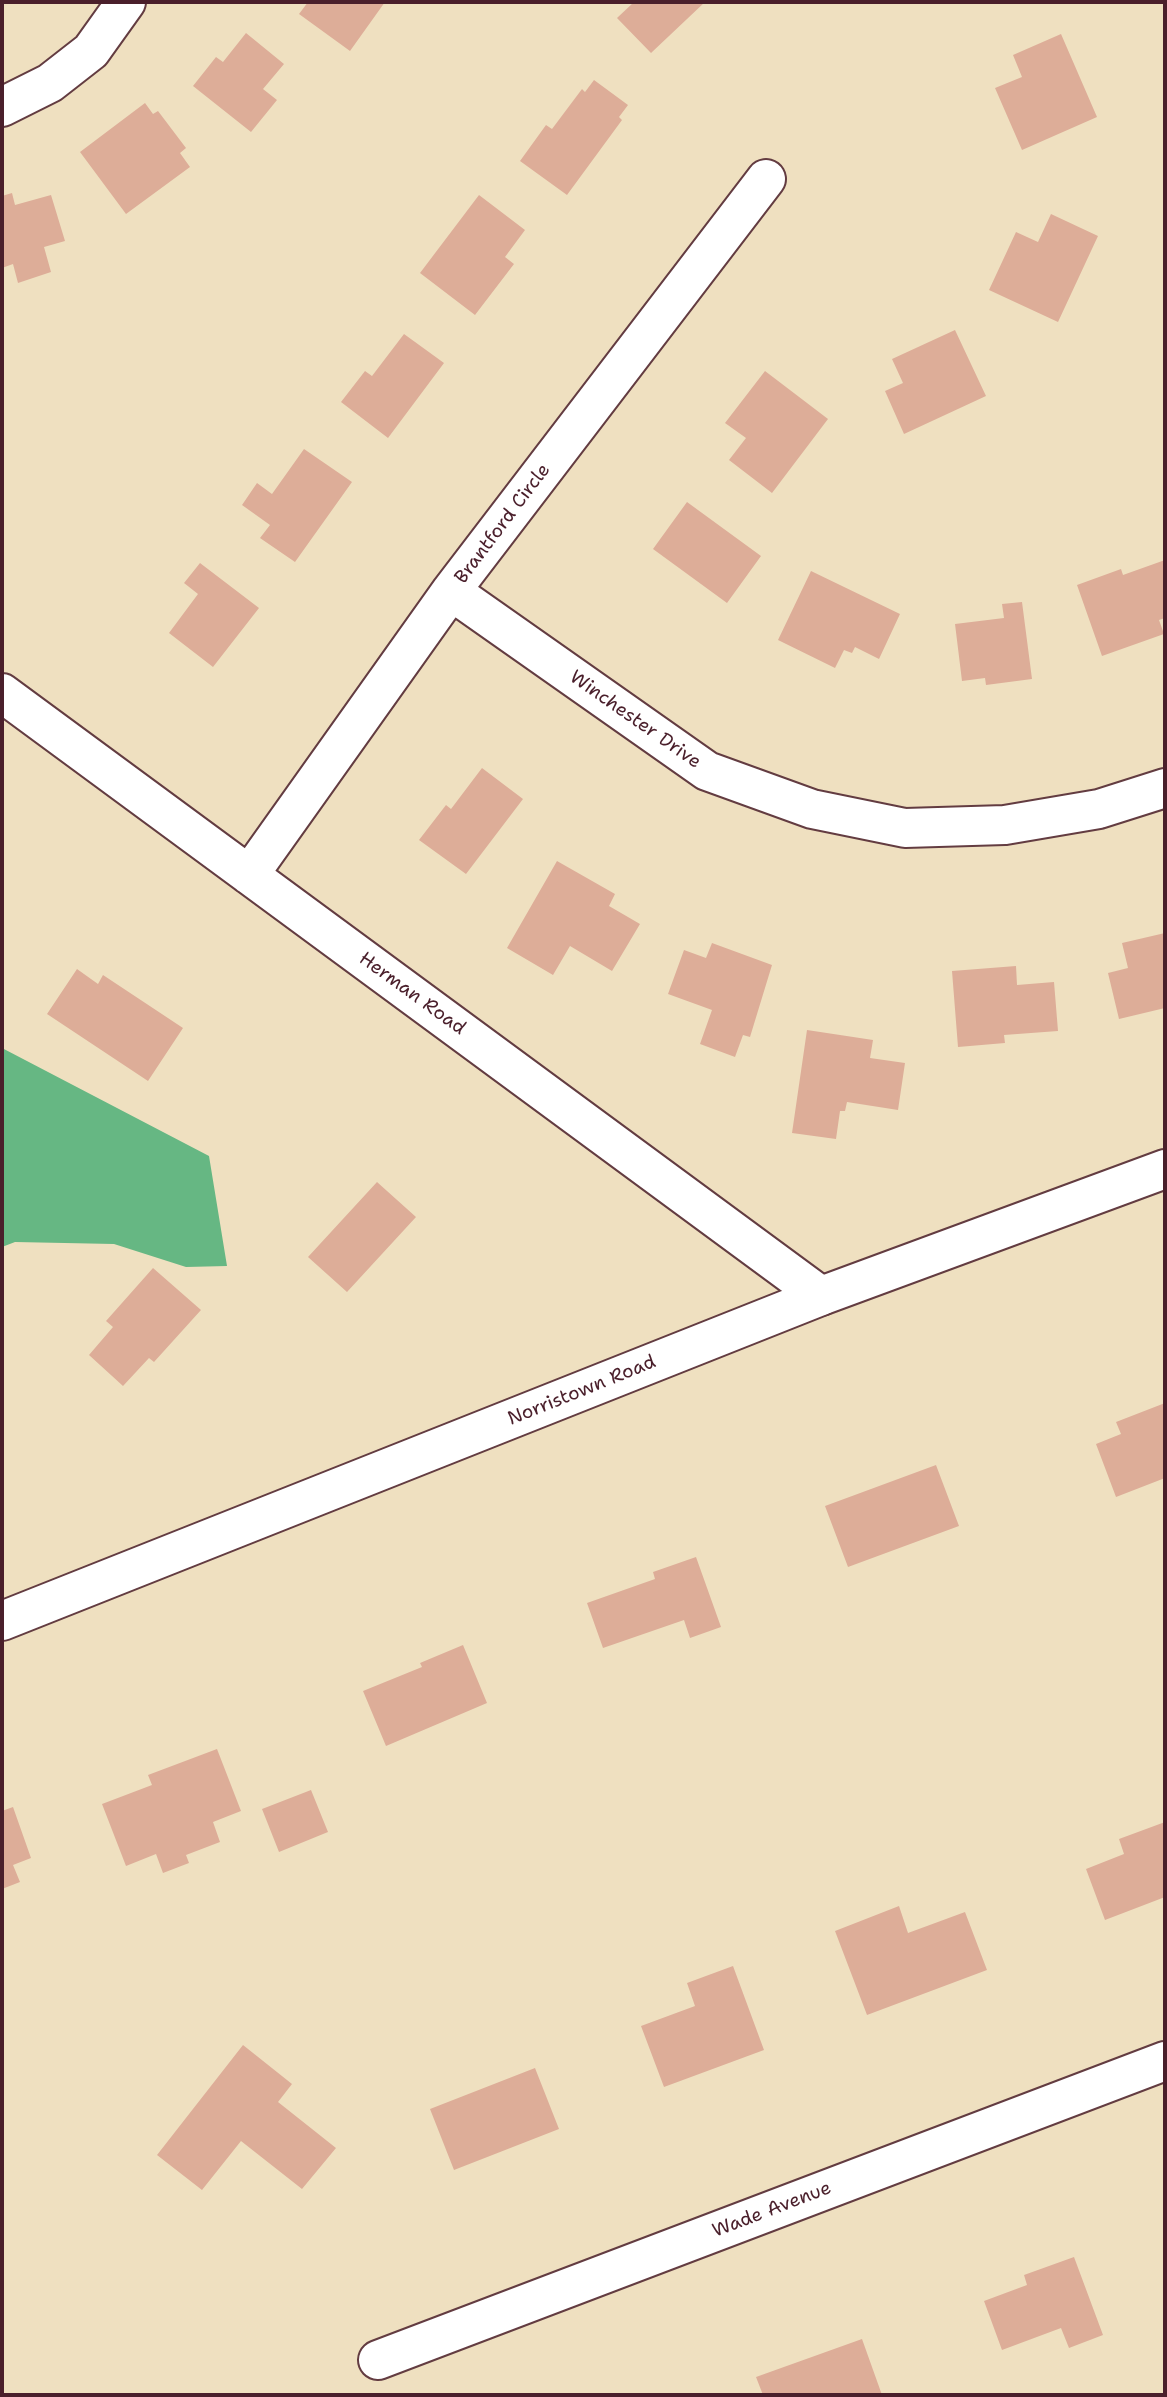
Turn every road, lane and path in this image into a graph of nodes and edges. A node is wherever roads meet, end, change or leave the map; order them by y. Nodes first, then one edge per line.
1 (126, 2) edge
2 (2, 107) edge
3 (766, 179) dead end
4 (451, 592) junction
5 (2, 693) edge
6 (1165, 788) edge
7 (249, 875) junction
8 (1165, 1169) edge
9 (821, 1296) junction
10 (2, 1621) edge
11 (1165, 2061) edge
12 (378, 2360) dead end

1 - 2 street
3 - 4 street, Brantford Circle
4 - 6 street, Winchester Drive
4 - 7 street, Brantford Circle
5 - 7 street, Herman Road
7 - 9 street, Herman Road
8 - 9 street, Norristown Road
9 - 10 street, Norristown Road
11 - 12 street, Wade Avenue

